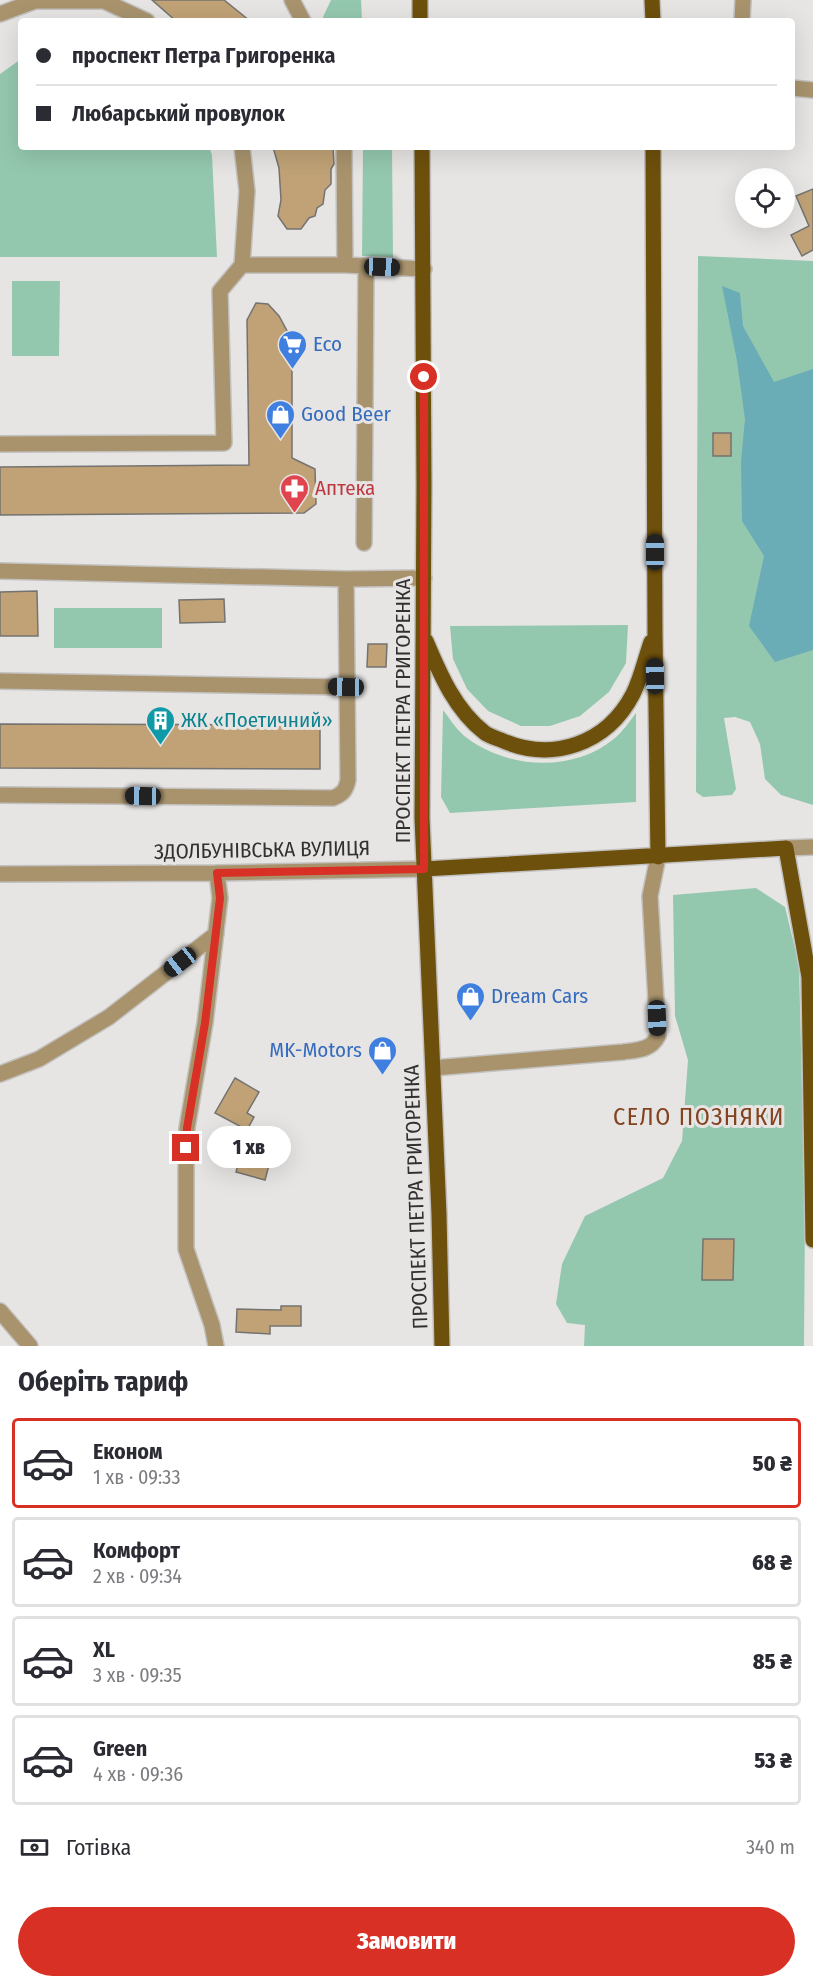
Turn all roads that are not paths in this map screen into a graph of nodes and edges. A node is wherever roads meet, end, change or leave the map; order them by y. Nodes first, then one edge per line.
1 (292, 0) edge
2 (420, 0) edge
3 (652, 0) edge
4 (743, 0) edge
5 (0, 14) edge
6 (141, 18) edge
7 (301, 18) edge
8 (420, 18) edge
9 (652, 18) edge
10 (742, 18) edge
11 (795, 88) edge
12 (813, 90) edge
13 (242, 150) edge
14 (344, 150) edge
15 (422, 150) edge
16 (653, 150) edge
17 (242, 265) junction
18 (345, 265) junction
19 (366, 267) junction
20 (424, 269) junction
21 (0, 444) edge
22 (364, 543) dead end
23 (0, 572) edge
24 (424, 578) junction
25 (345, 579) junction
26 (655, 633) junction
27 (424, 635) junction
28 (0, 681) edge
29 (346, 687) junction
30 (0, 795) edge
31 (813, 847) edge
32 (786, 848) junction
33 (658, 857) junction
34 (424, 869) junction
35 (217, 873) junction
36 (0, 874) edge
37 (216, 934) junction
38 (811, 980) edge
39 (433, 1068) junction
40 (0, 1074) edge
41 (813, 1240) edge
42 (0, 1311) edge
43 (30, 1346) edge
44 (216, 1346) edge
45 (442, 1346) edge

1 - 7 street
2 - 8 main road
3 - 9 main road
4 - 10 street
5 - 6 street
11 - 12 street
13 - 17 street
14 - 18 street
15 - 20 main road, ПРОСПЕКТ ПЕТРА ГРИГОРЕНКА
16 - 26 main road
17 - 18 street
17 - 21 street
18 - 19 street
19 - 20 street
19 - 22 street
20 - 24 main road, ПРОСПЕКТ ПЕТРА ГРИГОРЕНКА
23 - 25 street
24 - 25 street
24 - 27 main road, ПРОСПЕКТ ПЕТРА ГРИГОРЕНКА
25 - 29 street
26 - 27 main road
26 - 33 main road
27 - 34 main road, ПРОСПЕКТ ПЕТРА ГРИГОРЕНКА
28 - 29 street
29 - 30 street
31 - 32 street, ЗДОЛБУНІВСЬКА ВУЛИЦЯ
32 - 33 main road, ЗДОЛБУНІВСЬКА ВУЛИЦЯ
32 - 38 main road
33 - 34 main road, ЗДОЛБУНІВСЬКА ВУЛИЦЯ
33 - 39 street
34 - 35 street, ЗДОЛБУНІВСЬКА ВУЛИЦЯ
34 - 39 main road, ПРОСПЕКТ ПЕТРА ГРИГОРЕНКА
35 - 36 street, ЗДОЛБУНІВСЬКА ВУЛИЦЯ
35 - 37 street
37 - 40 street
37 - 44 street
38 - 41 main road
39 - 45 main road, ПРОСПЕКТ ПЕТРА ГРИГОРЕНКА
42 - 43 street

